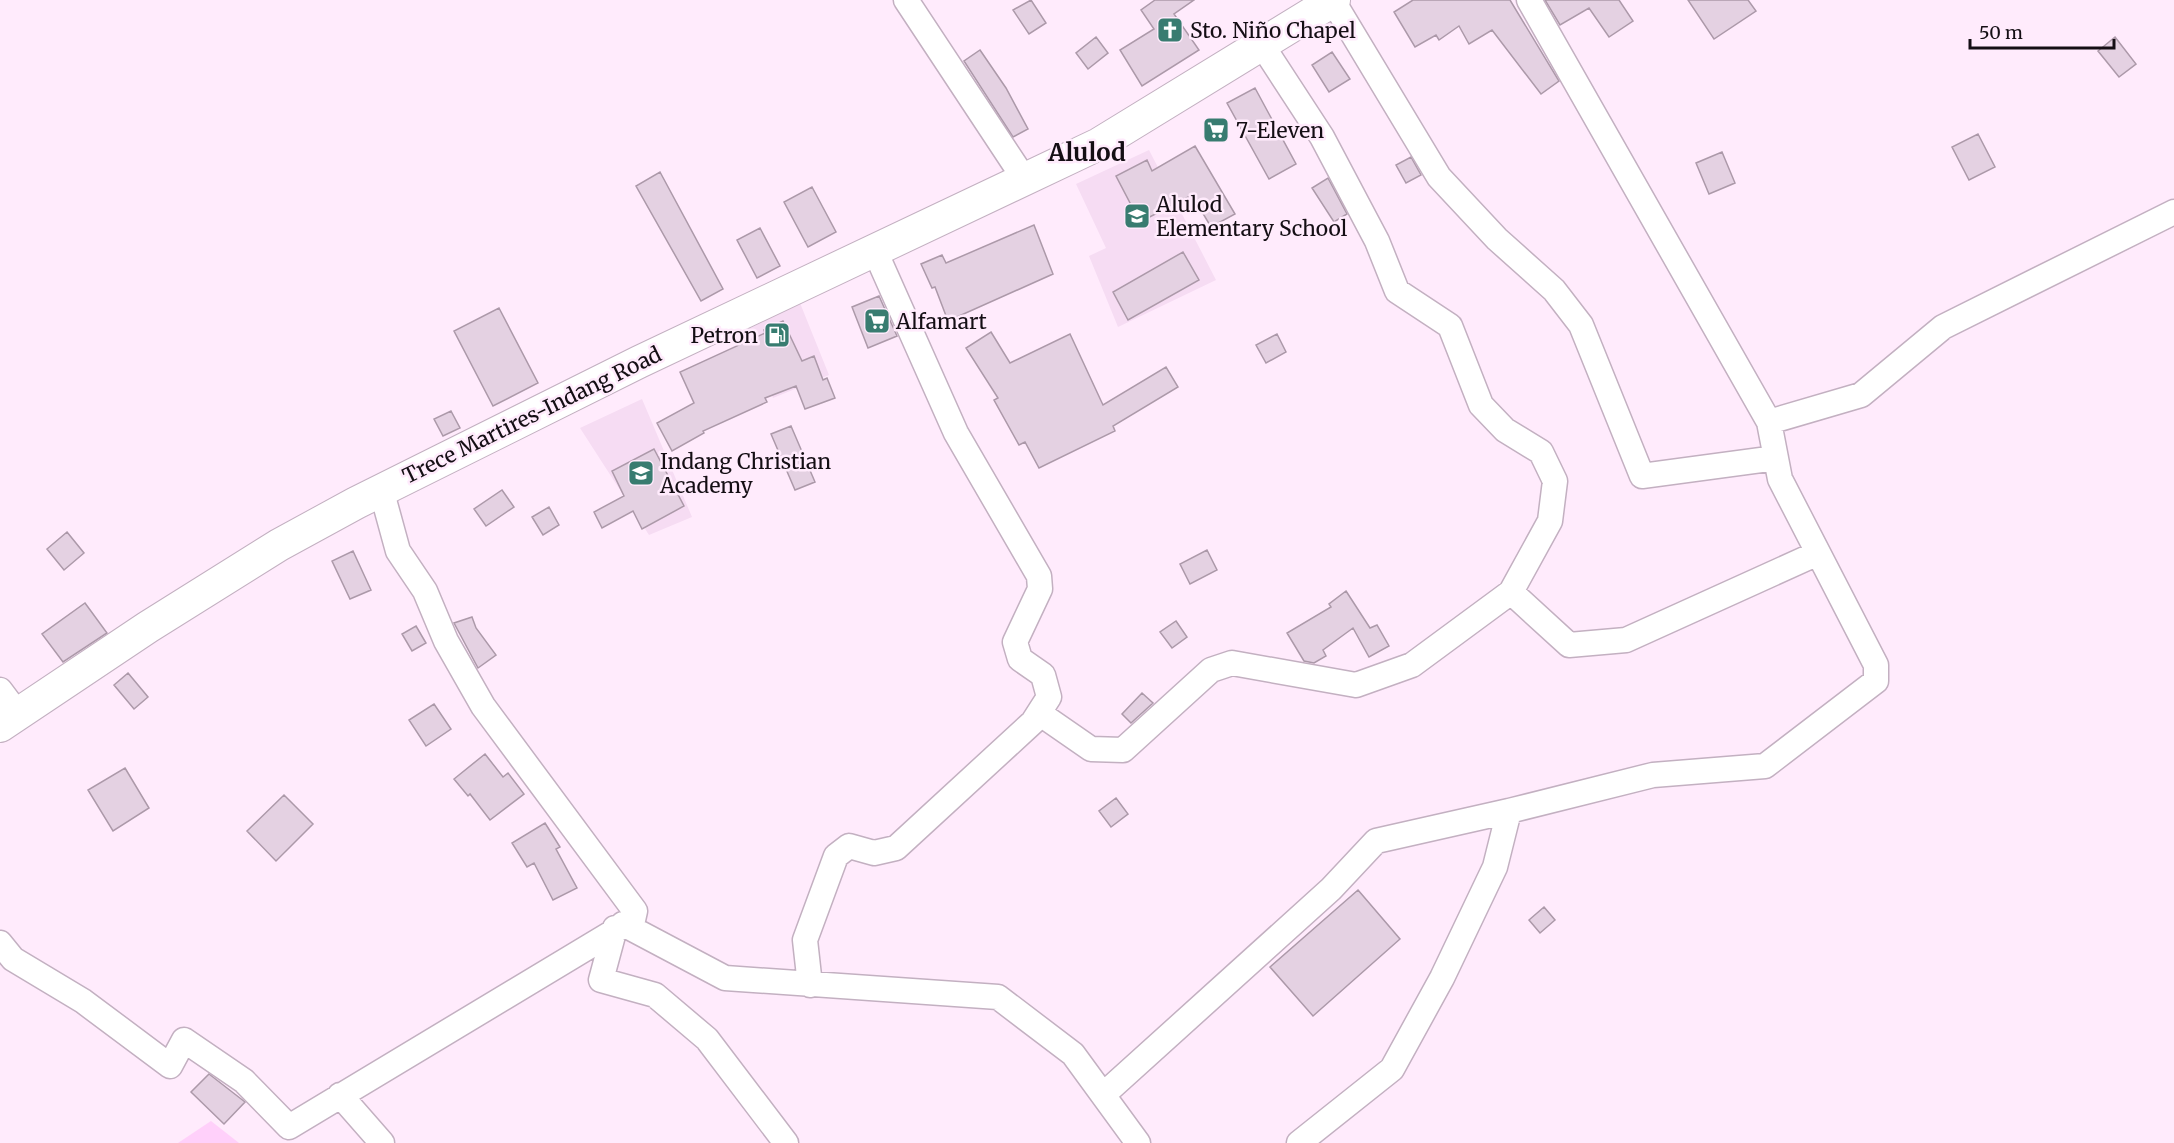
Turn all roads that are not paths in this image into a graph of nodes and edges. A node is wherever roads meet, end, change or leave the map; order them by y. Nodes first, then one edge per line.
1 (906, 0) edge
2 (1333, 0) edge
3 (1529, 0) edge
4 (1262, 45) junction
5 (1025, 180) junction
6 (2174, 212) edge
7 (874, 251) junction
8 (1769, 422) junction
9 (1776, 458) junction
10 (381, 489) junction
11 (1818, 553) junction
12 (1511, 592) junction
13 (6, 710) edge
14 (1039, 712) junction
15 (1509, 811) junction
16 (619, 926) junction
17 (0, 943) edge
18 (810, 985) junction
19 (340, 1095) junction
20 (1103, 1095) junction
21 (382, 1143) edge
22 (786, 1143) edge
23 (1138, 1143) edge
24 (1299, 1143) edge

1 - 5 street
2 - 4 main road, Trece Martires-Indang Road
2 - 9 street
3 - 8 street
4 - 5 main road, Trece Martires-Indang Road
4 - 12 street
5 - 7 main road, Trece Martires-Indang Road
6 - 8 street
7 - 10 main road, Trece Martires-Indang Road
7 - 14 street
8 - 9 street
9 - 11 street
10 - 13 main road, Trece Martires-Indang Road
10 - 16 street
11 - 12 street
11 - 15 street
12 - 14 street
14 - 18 street
15 - 20 street
15 - 24 street
16 - 18 street
16 - 19 street
16 - 22 street
17 - 19 street
18 - 20 street
19 - 21 street
20 - 23 street

